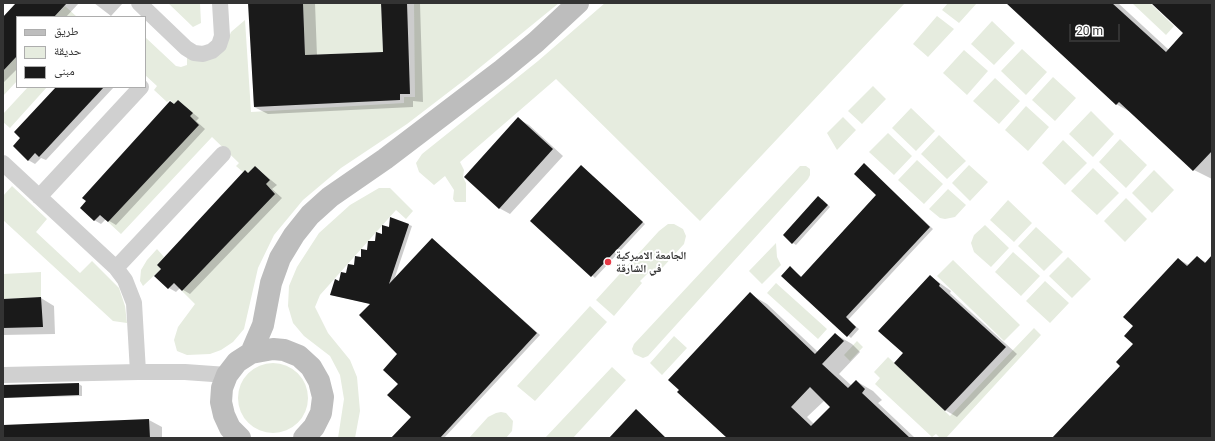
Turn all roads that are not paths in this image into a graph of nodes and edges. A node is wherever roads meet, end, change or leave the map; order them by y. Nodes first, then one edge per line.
1 (139, 3) edge
2 (220, 3) edge
3 (578, 3) edge
4 (140, 88) edge
5 (223, 154) dead end
6 (3, 163) edge
7 (39, 197) junction
8 (116, 268) junction
9 (265, 309) junction
10 (284, 350) junction
11 (251, 353) junction
12 (138, 372) junction
13 (3, 375) edge
14 (227, 375) junction
15 (240, 438) edge
16 (304, 438) edge

1 - 2 street
3 - 9 street
4 - 7 street
5 - 8 street
6 - 7 street
7 - 8 street
8 - 12 street
9 - 10 street
9 - 11 street
10 - 11 street
10 - 16 street
11 - 14 street
12 - 13 street
12 - 14 street
14 - 15 street

